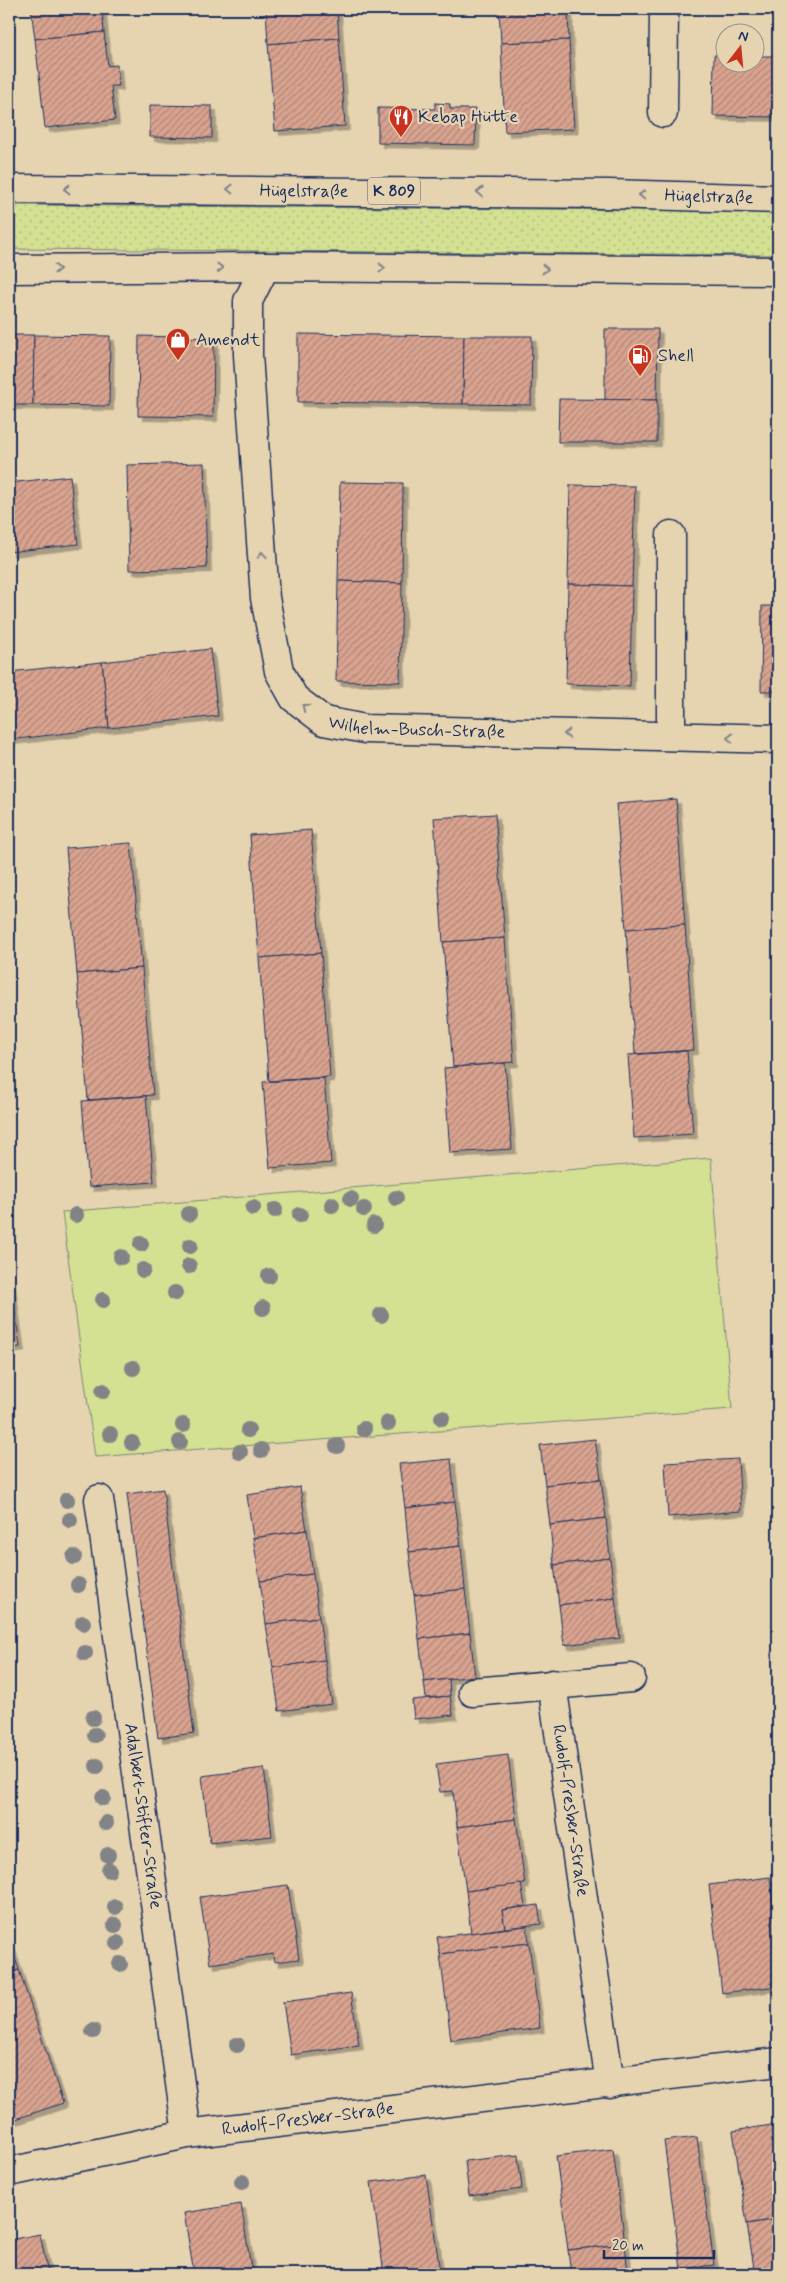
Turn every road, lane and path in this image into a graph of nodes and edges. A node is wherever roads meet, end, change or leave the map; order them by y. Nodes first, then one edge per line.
1 (664, 9) edge
2 (663, 113) dead end
3 (9, 189) edge
4 (778, 199) edge
5 (265, 267) junction
6 (9, 269) edge
7 (778, 271) edge
8 (671, 535) dead end
9 (671, 736) junction
10 (778, 739) edge
11 (99, 1499) dead end
12 (631, 1678) dead end
13 (552, 1684) junction
14 (473, 1692) dead end
15 (778, 2062) edge
16 (610, 2084) junction
17 (187, 2134) junction
18 (9, 2172) edge

1 - 2 street
4 -> 3 street, Hügelstraße / K 809
6 -> 5 street
5 -> 7 street
9 -> 5 street, Wilhelm-Busch-Straße
8 - 9 street
10 -> 9 street, Wilhelm-Busch-Straße
11 - 17 street, Adalbert-Stifter-Straße
12 - 13 street
13 - 14 street
13 - 16 street, Rudolf-Presber-Straße
15 - 16 street, Rudolf-Presber-Straße
16 - 17 street, Rudolf-Presber-Straße
17 - 18 street, Rudolf-Presber-Straße

